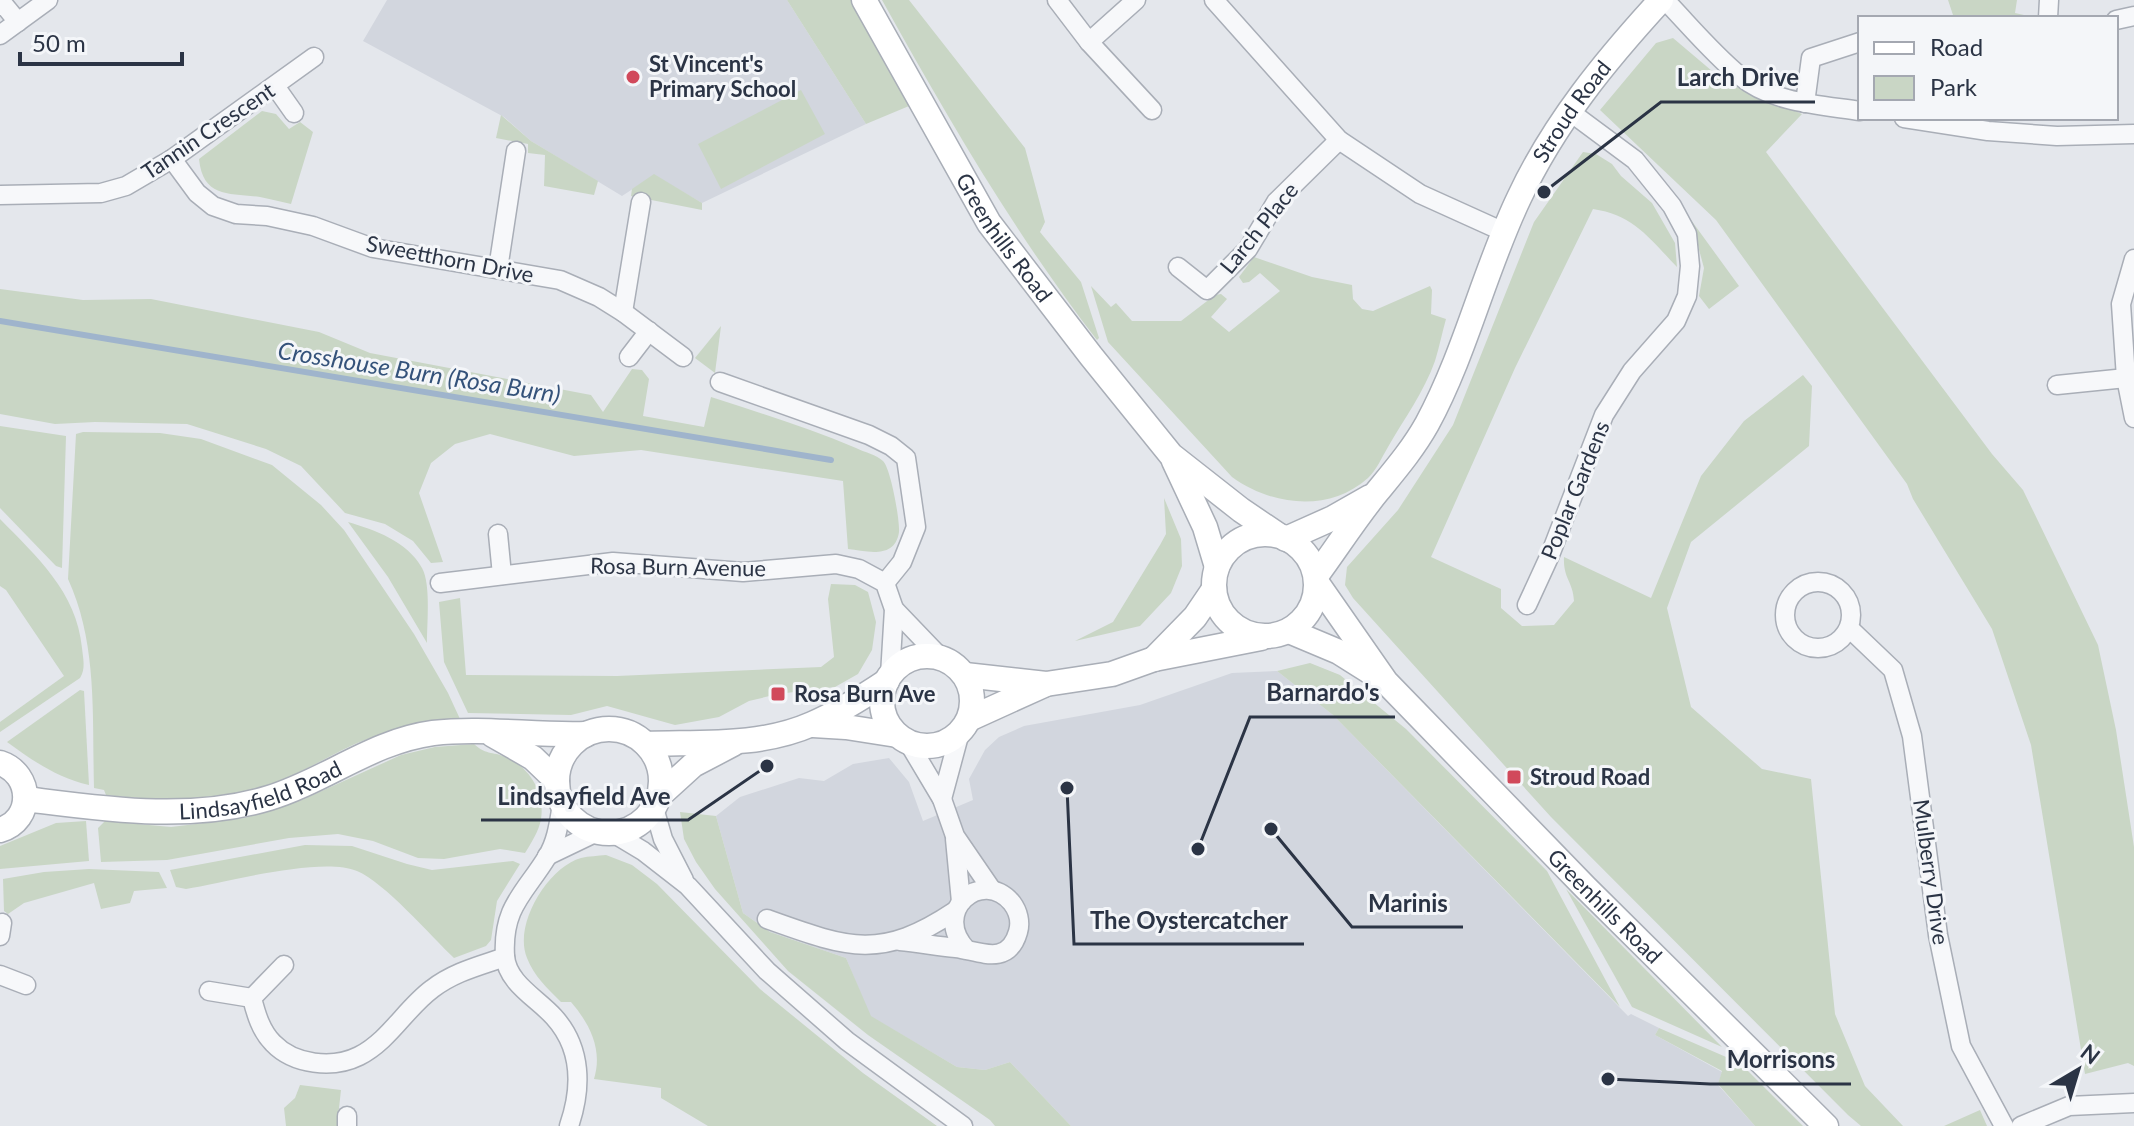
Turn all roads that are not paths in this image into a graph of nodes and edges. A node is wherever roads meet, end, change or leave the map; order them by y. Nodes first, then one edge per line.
1 (0, 0) edge
2 (48, 0) edge
3 (864, 0) edge
4 (1057, 0) edge
5 (1136, 0) edge
6 (1214, 0) edge
7 (1663, 0) edge
8 (18, 22) junction
9 (0, 35) edge
10 (1089, 42) junction
11 (1858, 43) edge
12 (314, 57) dead end
13 (275, 86) junction
14 (1805, 103) junction
15 (1152, 110) dead end
16 (1569, 111) junction
17 (1858, 111) edge
18 (294, 113) dead end
19 (1917, 120) edge
20 (2033, 125) edge
21 (2134, 134) edge
22 (1339, 140) junction
23 (516, 151) dead end
24 (172, 159) junction
25 (0, 195) edge
26 (641, 202) dead end
27 (1504, 232) junction
28 (2134, 259) edge
29 (1178, 267) dead end
30 (498, 269) junction
31 (623, 312) junction
32 (649, 331) junction
33 (629, 357) dead end
34 (683, 357) dead end
35 (2126, 378) junction
36 (720, 382) dead end
37 (2057, 385) dead end
38 (2134, 418) edge
39 (1171, 455) junction
40 (1376, 493) junction
41 (498, 534) dead end
42 (1282, 537) junction
43 (502, 575) junction
44 (1216, 578) junction
45 (1316, 580) junction
46 (440, 583) dead end
47 (885, 583) junction
48 (1527, 605) dead end
49 (894, 609) junction
50 (1849, 628) dead end
51 (1278, 634) junction
52 (940, 657) junction
53 (1154, 659) junction
54 (965, 675) junction
55 (888, 678) junction
56 (1386, 682) junction
57 (1046, 684) junction
58 (811, 725) junction
59 (964, 726) junction
60 (487, 732) junction
61 (586, 734) junction
62 (902, 738) junction
63 (739, 741) junction
64 (646, 744) junction
65 (0, 763) edge
66 (560, 792) junction
67 (26, 799) junction
68 (942, 799) junction
69 (657, 802) junction
70 (0, 830) edge
71 (605, 833) junction
72 (955, 836) junction
73 (547, 856) junction
74 (688, 886) junction
75 (992, 890) junction
76 (958, 906) junction
77 (767, 919) dead end
78 (900, 941) junction
79 (967, 950) junction
80 (505, 957) junction
81 (284, 965) dead end
82 (0, 975) edge
83 (26, 985) dead end
84 (209, 991) dead end
85 (252, 998) junction
86 (2134, 1103) edge
87 (569, 1126) edge
88 (963, 1126) edge
89 (1826, 1126) edge
90 (2004, 1126) edge
91 (2021, 1126) edge

1 - 8 street
2 - 8 street
3 - 39 street, Greenhills Road
4 - 10 street
5 - 10 street
6 - 22 street
7 - 14 street
7 - 16 street, Stroud Road
8 - 9 street
10 - 15 street
11 - 14 street
12 - 13 street, Tannin Crescent
13 - 18 street
13 - 24 street, Tannin Crescent
14 - 17 street
16 - 27 street, Stroud Road
16 - 48 street, Poplar Gardens
19 - 20 street
20 - 21 street
22 - 27 street
22 - 29 street, Larch Place
23 - 30 street
24 - 25 street, Tannin Crescent
24 - 30 street, Sweetthorn Drive
26 - 31 street
27 - 40 street, Stroud Road
28 - 35 street
30 - 31 street, Sweetthorn Drive
31 - 32 street, Sweetthorn Drive
32 - 33 street
32 - 34 street, Sweetthorn Drive
35 - 37 street
35 - 38 street
36 - 47 street
39 - 42 street, Greenhills Road
39 - 44 street, Greenhills Road
40 - 42 street, Stroud Road
40 - 45 street, Stroud Road
41 - 43 street
42 - 44 street
42 - 45 street
43 - 46 street, Rosa Burn Avenue
43 - 47 street, Rosa Burn Avenue
44 - 51 street
44 - 53 street
45 - 51 street
45 - 56 street, Greenhills Road
47 - 49 street
49 - 52 street
49 - 55 street
50 - 90 street, Mulberry Drive
51 - 53 street
51 - 56 street, Greenhills Road
52 - 54 street
52 - 55 street
53 - 57 street
54 - 57 street
54 - 59 street
55 - 58 street
55 - 62 street
56 - 89 street, Greenhills Road
57 - 59 street
58 - 62 street
58 - 63 street
59 - 62 street
59 - 68 street
60 - 61 street, Lindsayfield Road
60 - 66 street, Lindsayfield Road
60 - 67 street, Lindsayfield Road
61 - 64 street
61 - 66 street
62 - 68 street
63 - 64 street
63 - 69 street
64 - 69 street
65 - 67 street
66 - 71 street
66 - 73 street
67 - 70 street
68 - 72 street
69 - 71 street
69 - 74 street
71 - 73 street
71 - 74 street
72 - 75 street
72 - 76 street
73 - 80 street
74 - 88 street
75 - 76 street
75 - 79 street
76 - 78 street
76 - 79 street
77 - 78 street
78 - 79 street
80 - 85 street
80 - 87 street
81 - 85 street
82 - 83 street
84 - 85 street
86 - 91 street

